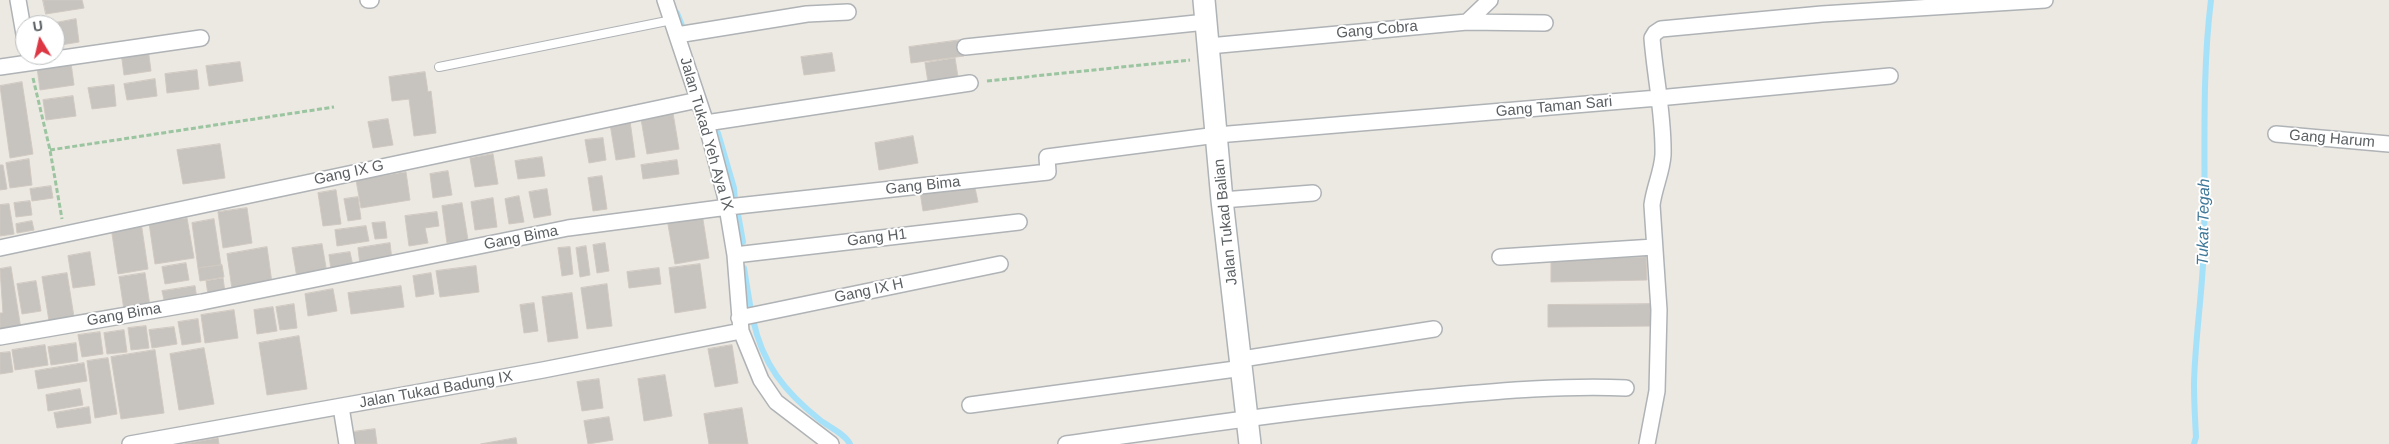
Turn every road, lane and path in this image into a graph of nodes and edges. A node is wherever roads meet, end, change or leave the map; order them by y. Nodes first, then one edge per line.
1 (18, 0) edge
2 (665, 0) edge
3 (1204, 0) edge
4 (1490, 0) edge
5 (2045, 0) edge
6 (1821, 7) edge
7 (848, 12) dead end
8 (21, 15) edge
9 (672, 20) junction
10 (1206, 22) junction
11 (1467, 22) junction
12 (1545, 23) dead end
13 (677, 35) junction
14 (200, 38) dead end
15 (965, 47) dead end
16 (1209, 52) junction
17 (65, 54) edge
18 (15, 63) edge
19 (29, 65) edge
20 (0, 67) edge
21 (439, 67) dead end
22 (1890, 76) dead end
23 (970, 83) joint
24 (1658, 98) junction
25 (698, 100) junction
26 (334, 107) dead end
27 (706, 123) junction
28 (2276, 134) dead end
29 (1217, 135) junction
30 (2389, 144) edge
31 (50, 150) junction
32 (1048, 172) joint
33 (1313, 193) dead end
34 (1222, 200) junction
35 (728, 207) junction
36 (1019, 222) dead end
37 (64, 234) junction
38 (1654, 247) junction
39 (0, 248) edge
40 (735, 255) junction
41 (1500, 258) dead end
42 (1000, 264) dead end
43 (740, 324) junction
44 (1434, 329) dead end
45 (0, 337) edge
46 (1242, 363) junction
47 (1626, 388) dead end
48 (970, 405) dead end
49 (341, 407) junction
50 (1248, 417) junction
51 (130, 444) edge
52 (347, 444) edge
53 (831, 444) edge
54 (1066, 444) edge
55 (1250, 444) edge
56 (1647, 444) edge

1 - 8 street
2 - 9 street, Jalan Tukad Yeh Aya IX
3 - 10 street, Jalan Tukad Balian
4 - 11 street
5 - 6 street
6 - 24 street
7 - 13 street
9 - 13 street, Jalan Tukad Yeh Aya IX
9 - 21 lane
10 - 15 street
10 - 16 street, Jalan Tukad Balian
11 - 12 street, Gang Cobra
11 - 16 street, Gang Cobra
13 - 25 street, Jalan Tukad Yeh Aya IX
14 - 17 street
16 - 23 path
16 - 29 street, Jalan Tukad Balian
18 - 20 street
19 - 31 path
22 - 24 street, Gang Taman Sari
23 - 27 street
24 - 29 street, Gang Taman Sari
24 - 38 street
25 - 27 street, Jalan Tukad Yeh Aya IX
25 - 37 street, Gang IX G
26 - 31 path
27 - 35 street, Jalan Tukad Yeh Aya IX
28 - 30 street, Gang Harum
29 - 32 street, Gang Taman Sari
29 - 34 street, Jalan Tukad Balian
31 - 37 path
32 - 35 street, Gang Bima
33 - 34 street
34 - 46 street, Jalan Tukad Balian
35 - 40 street, Jalan Tukad Yeh Aya IX
35 - 45 street, Gang Bima
36 - 40 street, Gang H1
37 - 39 street, Gang IX G
38 - 41 street
38 - 56 street
40 - 43 street, Jalan Tukad Yeh Aya IX
42 - 43 street, Gang IX H
43 - 49 street, Jalan Tukad Badung IX
43 - 53 street, Jalan Tukad Yeh Aya IX
44 - 46 street
46 - 48 street
46 - 50 street, Jalan Tukad Balian
47 - 50 street
49 - 51 street, Jalan Tukad Badung IX
49 - 52 street
50 - 54 street
50 - 55 street, Jalan Tukad Balian

